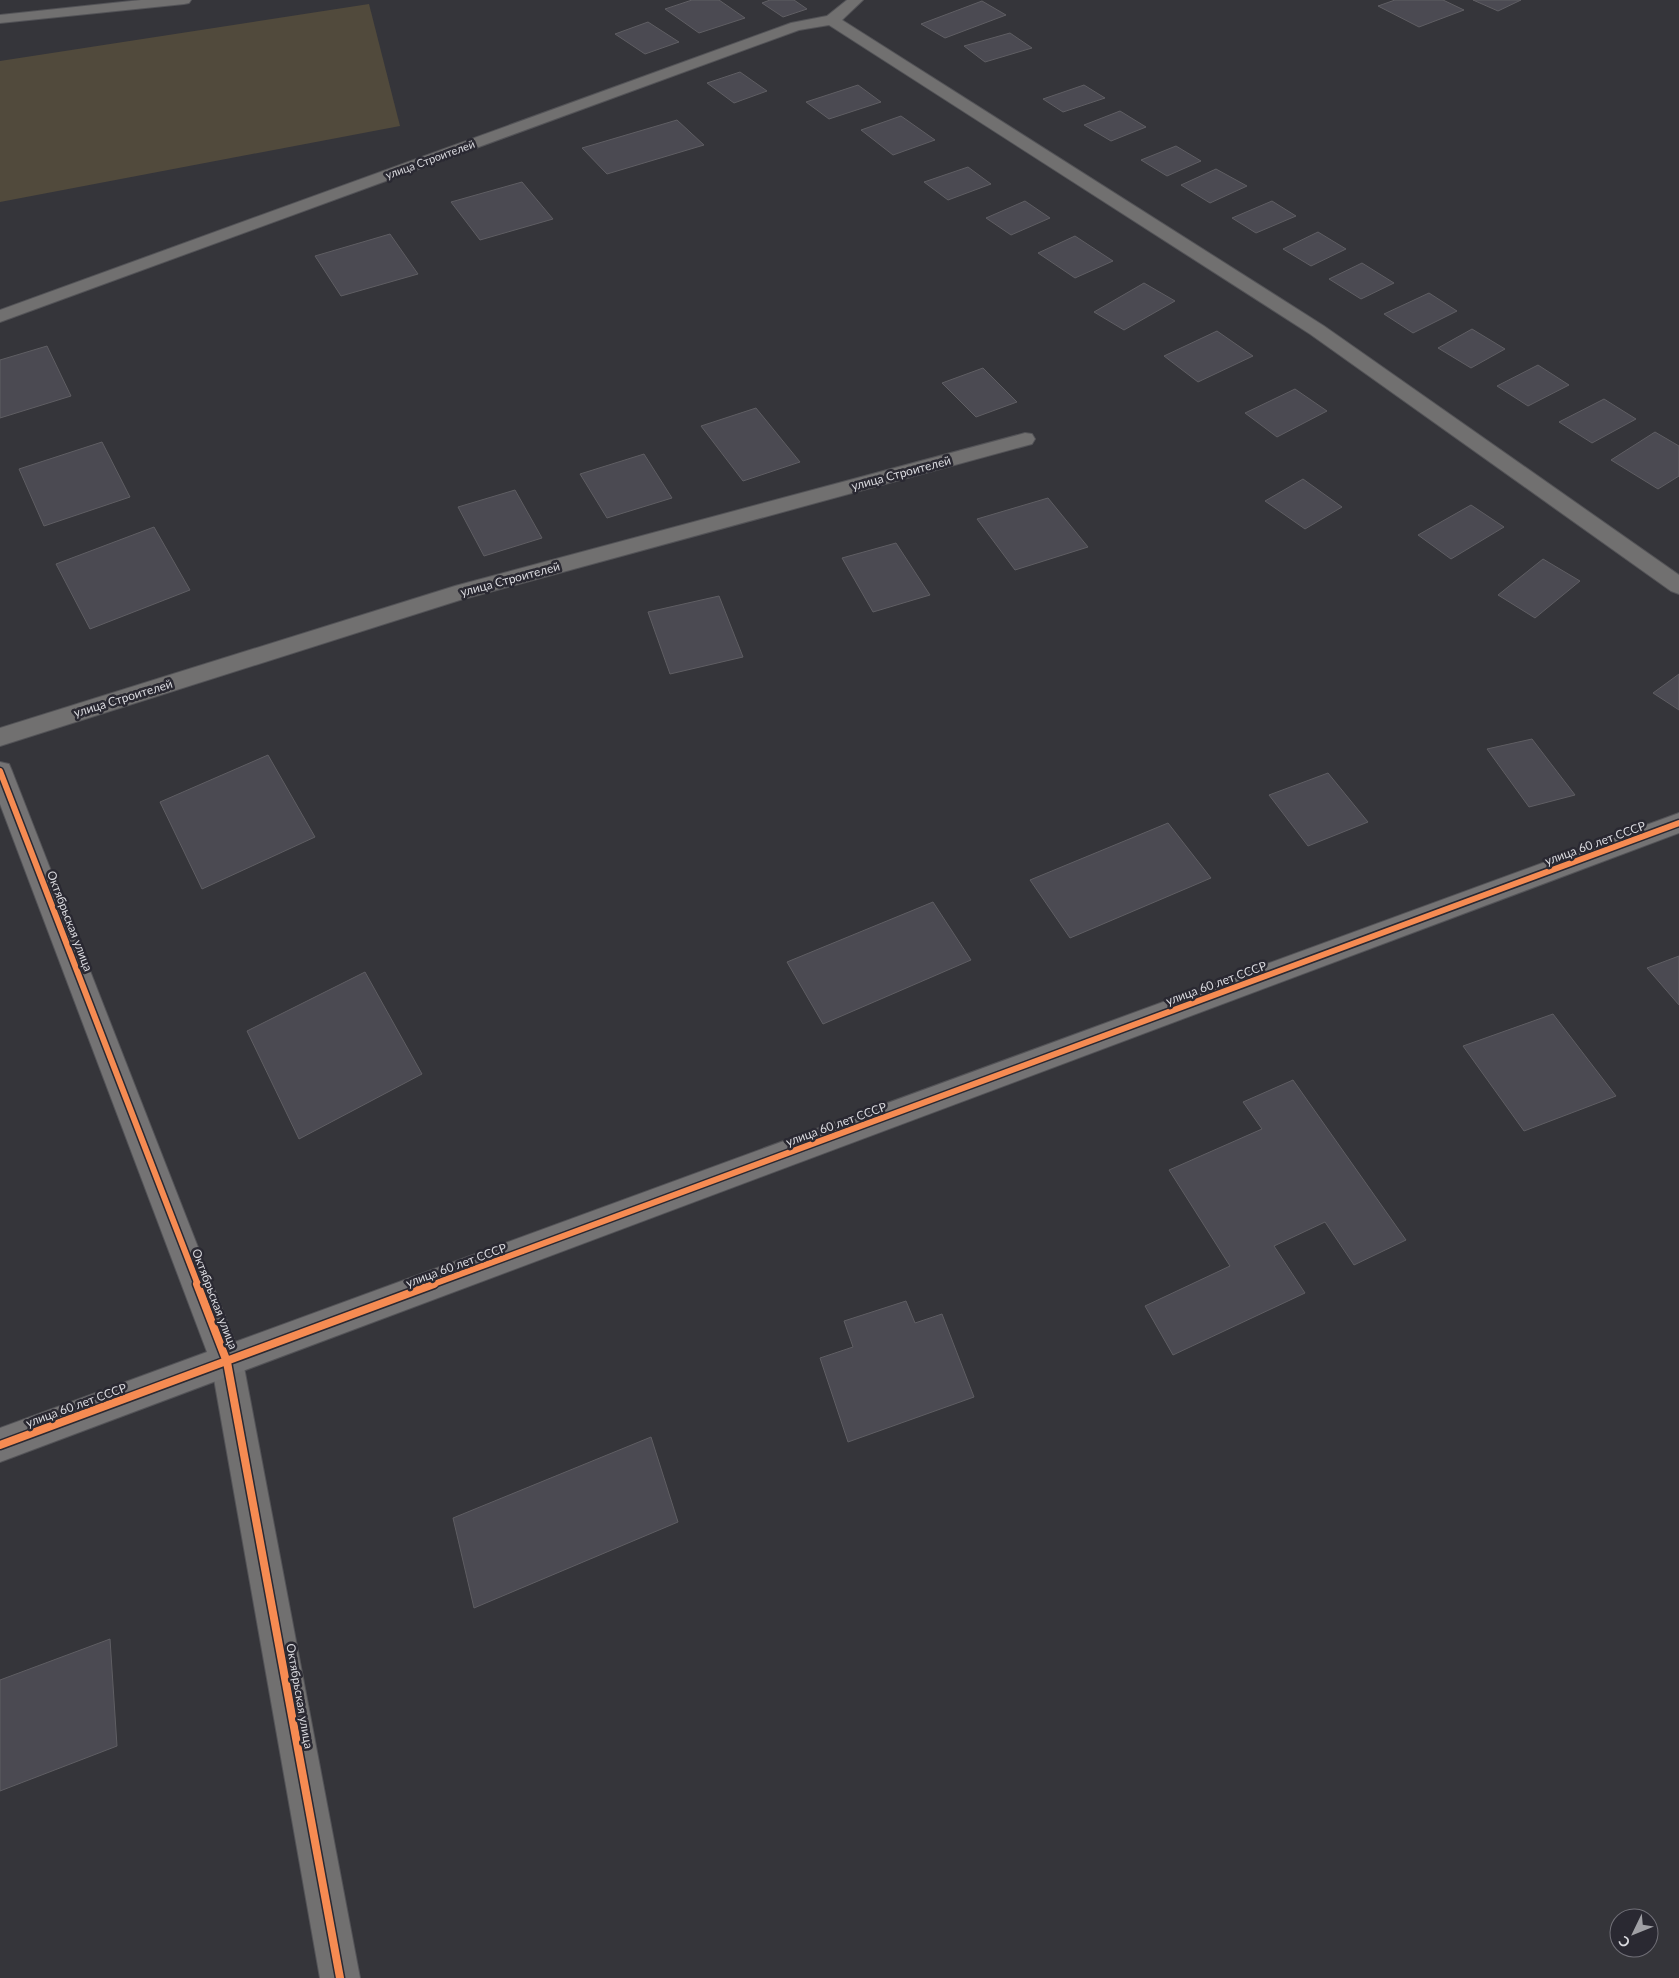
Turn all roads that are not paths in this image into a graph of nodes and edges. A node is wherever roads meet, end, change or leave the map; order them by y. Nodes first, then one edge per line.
1 (184, 0) edge
2 (856, 0) edge
3 (0, 18) edge
4 (832, 20) junction
5 (0, 316) edge
6 (1025, 439) dead end
7 (1679, 586) edge
8 (0, 737) edge
9 (0, 771) edge
10 (1679, 824) edge
11 (227, 1362) junction
12 (0, 1444) edge
13 (340, 1978) edge

1 - 3 street
2 - 4 street
4 - 5 street, улица Строителей
4 - 7 street
6 - 8 street, улица Строителей
9 - 11 street, Октябрьская улица
10 - 11 street, улица 60 лет СССР
11 - 12 street, улица 60 лет СССР
11 - 13 street, Октябрьская улица

